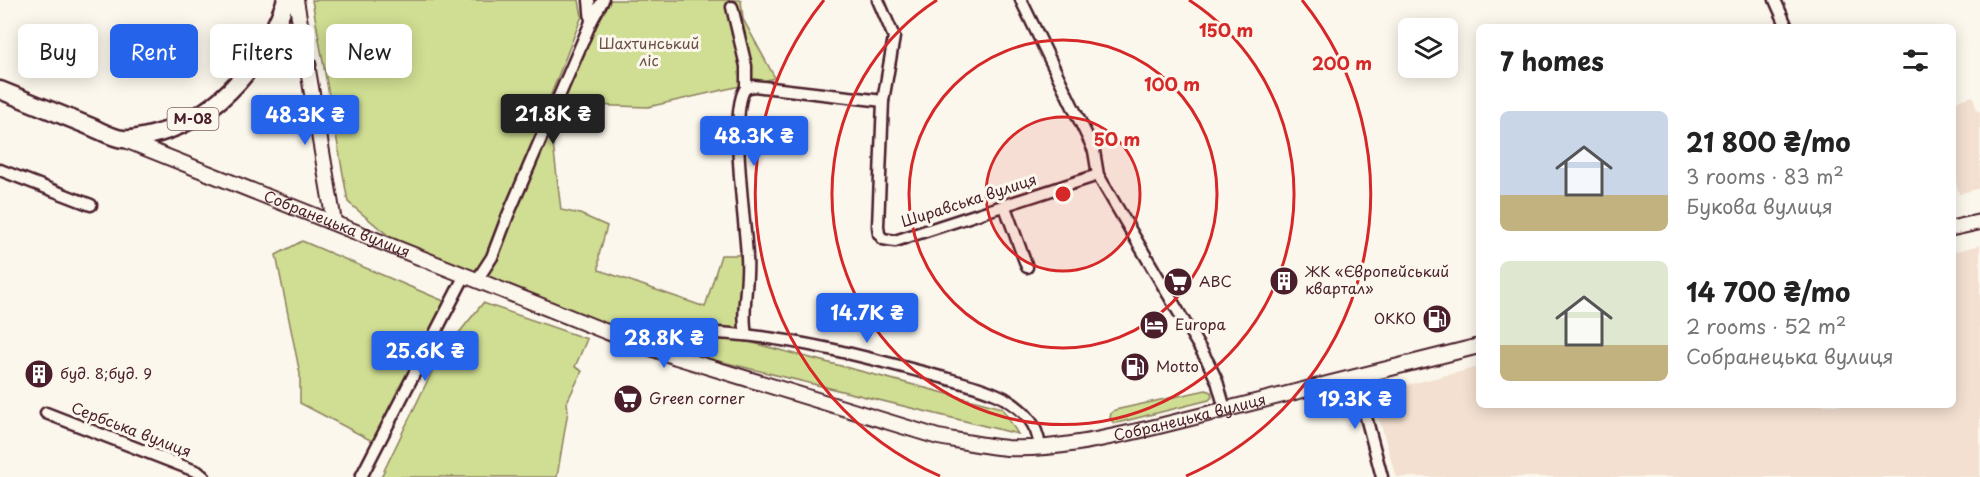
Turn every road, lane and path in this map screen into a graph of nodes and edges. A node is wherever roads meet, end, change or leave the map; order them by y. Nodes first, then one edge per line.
1 (286, 0) edge
2 (296, 0) edge
3 (589, 0) edge
4 (603, 0) edge
5 (878, 0) edge
6 (1021, 0) edge
7 (1775, 0) edge
8 (732, 7) dead end
9 (591, 22) junction
10 (275, 24) edge
11 (300, 24) edge
12 (1786, 24) edge
13 (241, 78) edge
14 (310, 78) edge
15 (746, 88) junction
16 (0, 90) edge
17 (883, 101) junction
18 (122, 139) junction
19 (0, 170) edge
20 (1098, 175) junction
21 (90, 205) dead end
22 (1005, 207) junction
23 (334, 222) junction
24 (1980, 222) edge
25 (1956, 227) edge
26 (1027, 267) dead end
27 (471, 277) junction
28 (746, 335) junction
29 (1476, 347) edge
30 (676, 357) junction
31 (1355, 376) junction
32 (1225, 409) junction
33 (46, 413) dead end
34 (1040, 447) junction
35 (204, 477) edge
36 (361, 477) edge
37 (1382, 477) edge

1 - 10 highway, М-08
2 - 11 main road
3 - 9 street
4 - 9 street
5 - 17 street
6 - 20 street
7 - 12 street
8 - 15 street
9 - 27 street
13 - 18 highway, М-08
14 - 23 main road
15 - 17 street
15 - 28 street
16 - 18 highway, Собранецька вулиця
17 - 22 street, Ширавська вулиця
18 - 23 main road, Собранецька вулиця
19 - 21 street
20 - 22 street, Ширавська вулиця
20 - 32 street
22 - 26 street
23 - 27 main road, Собранецька вулиця
24 - 25 main road
27 - 30 main road, Собранецька вулиця
27 - 36 street
28 - 30 street
28 - 34 street
29 - 31 main road, Собранецька вулиця
30 - 34 main road, Собранецька вулиця
31 - 32 main road, Собранецька вулиця
31 - 37 street
32 - 34 main road, Собранецька вулиця
33 - 35 street, Сербська вулиця

